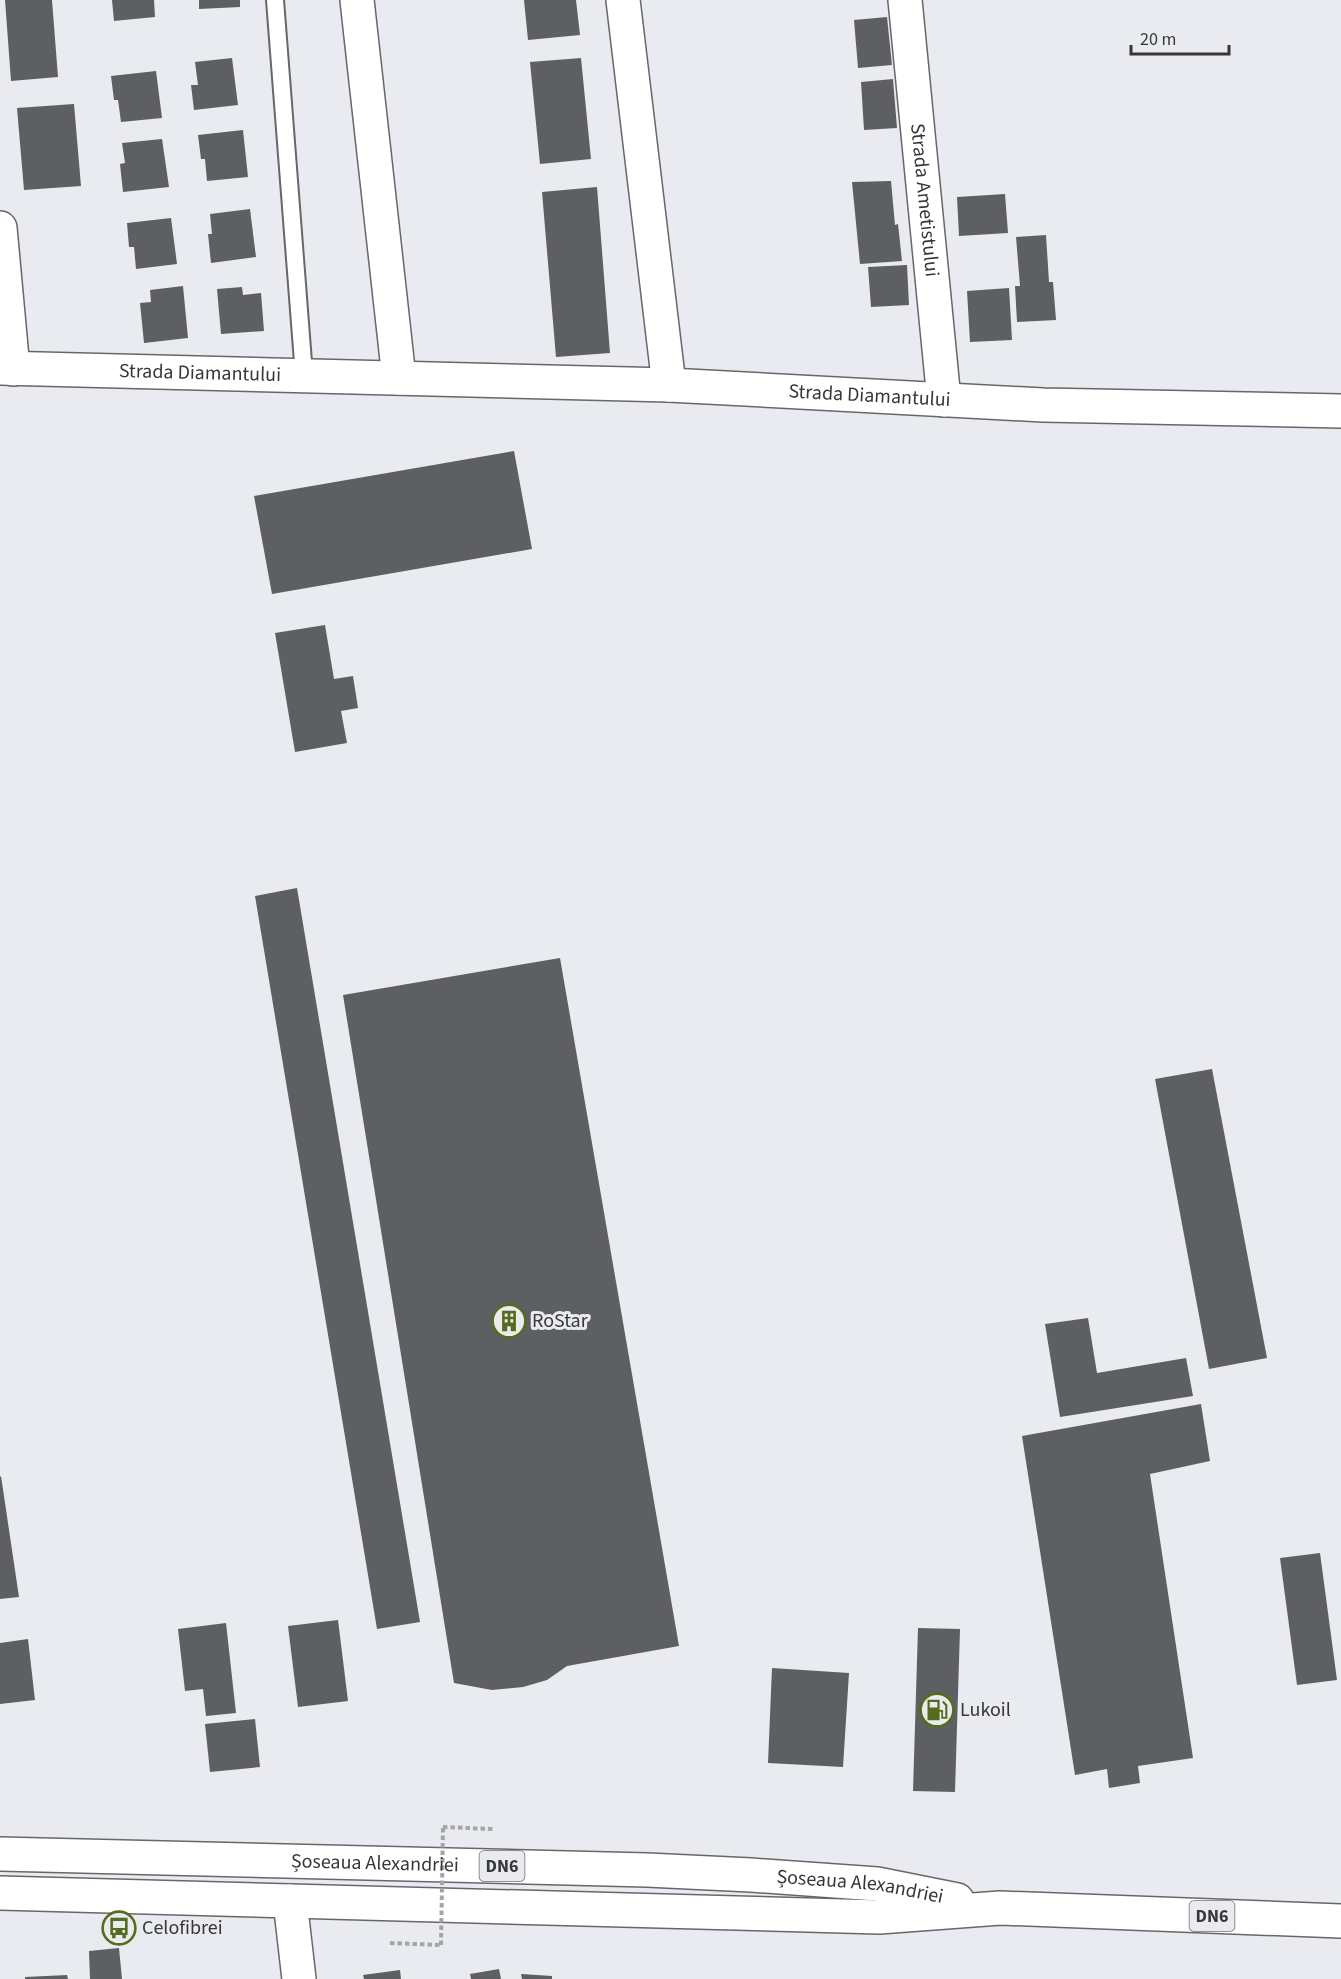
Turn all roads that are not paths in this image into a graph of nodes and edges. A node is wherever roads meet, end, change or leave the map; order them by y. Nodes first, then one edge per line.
1 (275, 0) edge
2 (357, 0) edge
3 (623, 0) edge
4 (905, 0) edge
5 (0, 228) edge
6 (6, 368) edge
7 (304, 375) junction
8 (399, 378) junction
9 (669, 385) junction
10 (944, 400) junction
11 (1341, 411) edge
12 (0, 1854) edge
13 (0, 1893) edge
14 (290, 1901) junction
15 (1000, 1908) junction
16 (1341, 1921) edge
17 (299, 1979) edge

1 - 7 lane
2 - 8 street
3 - 9 street
4 - 10 street, Strada Ametistului
5 - 6 street
6 - 7 street, Strada Diamantului
7 - 8 street, Strada Diamantului
8 - 9 street, Strada Diamantului
9 - 10 street, Strada Diamantului
10 - 11 street, Strada Diamantului
12 - 15 street, Șoseaua Alexandriei / DN6
13 - 14 street, Șoseaua Alexandriei / DN6
14 - 15 street, Șoseaua Alexandriei / DN6
14 - 17 street
15 - 16 street, Șoseaua Alexandriei / DN6

